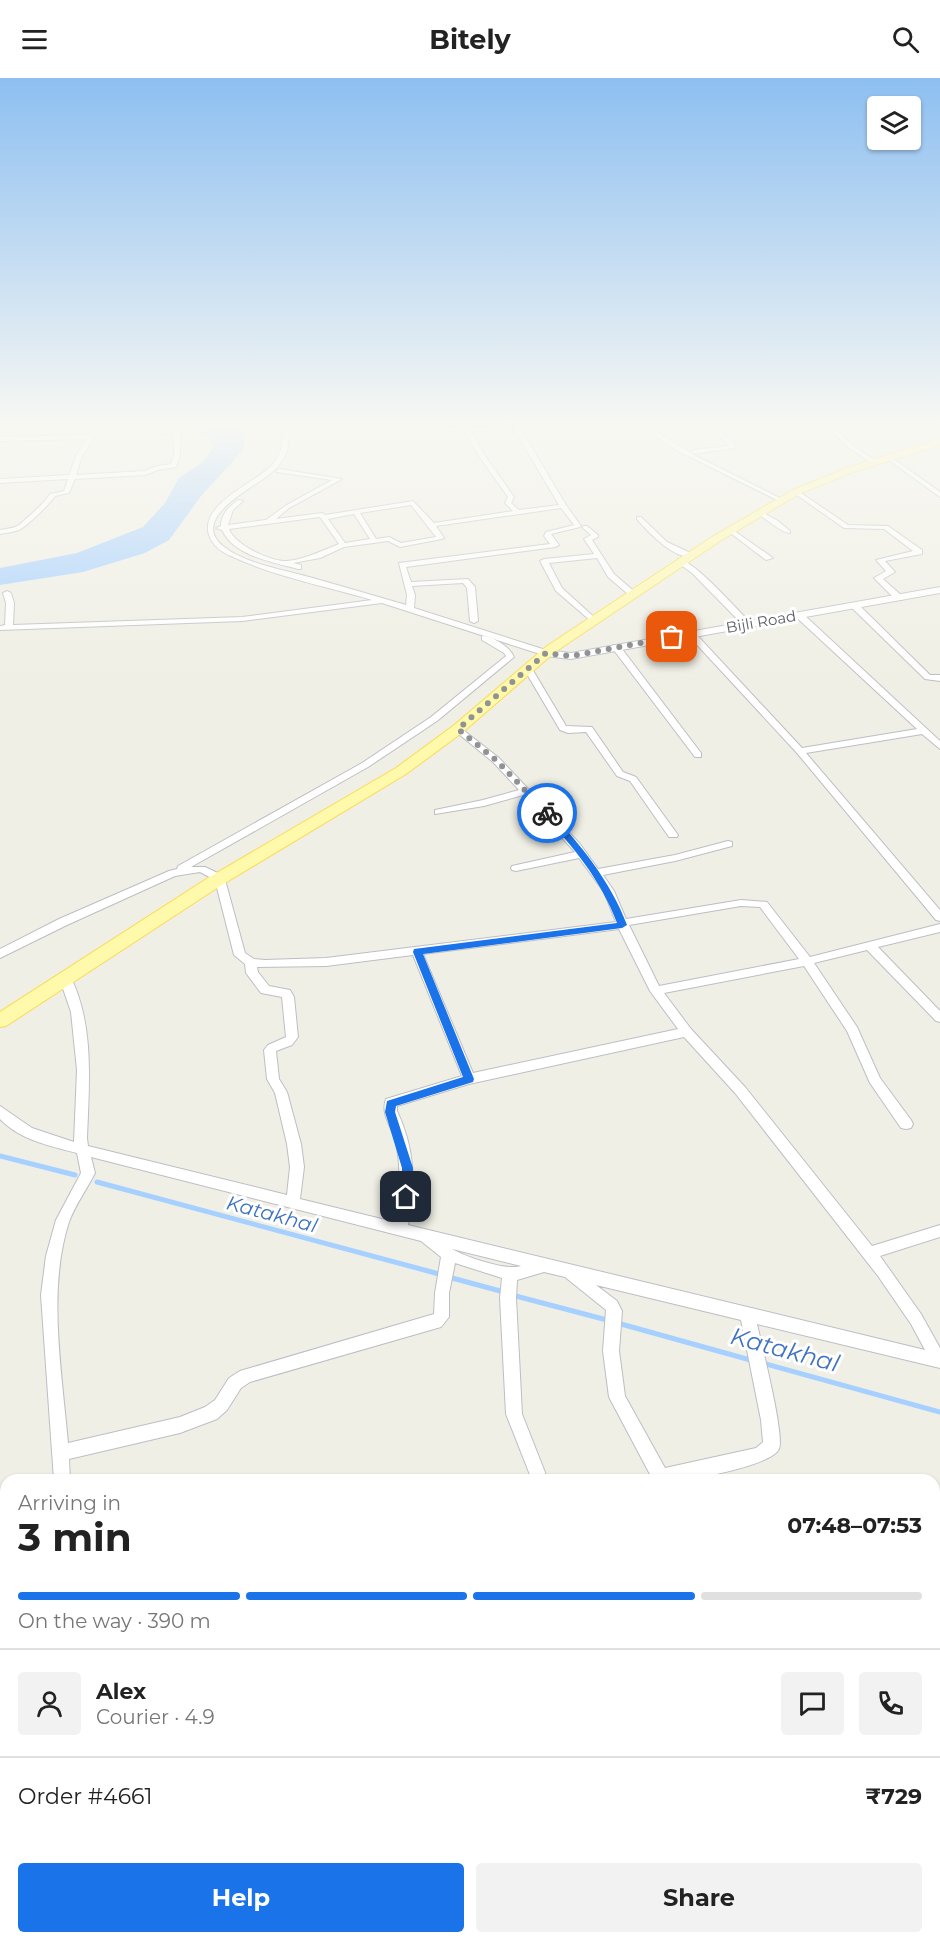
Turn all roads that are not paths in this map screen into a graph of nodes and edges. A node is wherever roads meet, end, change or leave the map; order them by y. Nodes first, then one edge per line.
1 (36, 512) edge
2 (217, 512) edge
3 (229, 512) edge
4 (281, 512) edge
5 (355, 512) joint
6 (421, 512) edge
7 (517, 512) edge
8 (568, 512) edge
9 (825, 512) edge
10 (760, 513) joint
11 (325, 517) junction
12 (639, 518) dead end
13 (268, 522) junction
14 (432, 525) junction
15 (224, 526) junction
16 (585, 527) dead end
17 (731, 531) junction
18 (0, 532) edge
19 (788, 532) dead end
20 (213, 536) junction
21 (374, 541) junction
22 (344, 545) junction
23 (555, 545) junction
24 (691, 555) junction
25 (599, 556) junction
26 (566, 558) junction
27 (769, 558) dead end
28 (681, 561) junction
29 (284, 563) junction
30 (407, 584) junction
31 (940, 590) edge
32 (7, 593) dead end
33 (632, 593) junction
34 (899, 598) junction
35 (385, 601) junction
36 (410, 606) junction
37 (855, 606) junction
38 (799, 615) junction
39 (592, 620) junction
40 (462, 624) junction
41 (474, 624) junction
42 (747, 624) junction
43 (4, 627) edge
44 (691, 634) junction
45 (616, 647) junction
46 (546, 653) junction
47 (528, 669) junction
48 (940, 678) edge
49 (458, 729) junction
50 (924, 731) junction
51 (940, 746) edge
52 (801, 751) junction
53 (698, 755) dead end
54 (526, 791) junction
55 (439, 812) dead end
56 (673, 835) dead end
57 (728, 844) dead end
58 (582, 854) junction
59 (516, 868) dead end
60 (173, 873) junction
61 (596, 873) junction
62 (220, 878) junction
63 (940, 918) edge
64 (622, 924) junction
65 (940, 928) edge
66 (872, 947) junction
67 (417, 952) junction
68 (0, 954) edge
69 (251, 962) junction
70 (807, 962) junction
71 (65, 977) junction
72 (656, 991) junction
73 (940, 1018) edge
74 (0, 1021) edge
75 (687, 1032) junction
76 (469, 1079) junction
77 (0, 1111) edge
78 (906, 1124) dead end
79 (81, 1149) junction
80 (293, 1202) junction
81 (400, 1228) junction
82 (940, 1231) edge
83 (422, 1233) junction
84 (868, 1253) junction
85 (497, 1254) junction
86 (450, 1255) junction
87 (548, 1265) junction
88 (567, 1269) junction
89 (506, 1282) junction
90 (747, 1314) junction
91 (939, 1361) edge
92 (60, 1453) junction
93 (62, 1474) edge
94 (538, 1474) edge
95 (659, 1474) edge
96 (682, 1474) edge

1 - 18 street
2 - 20 street
3 - 15 street
4 - 13 street
5 - 11 street
5 - 21 street
6 - 14 street
7 - 14 street
8 - 23 street
9 - 34 street
10 - 17 main road
10 - 19 street
11 - 13 street
11 - 22 street
12 - 24 street
13 - 15 street
14 - 21 street
15 - 20 street
15 - 29 street
16 - 25 street
17 - 24 main road
17 - 27 street
20 - 35 street
21 - 22 street
22 - 29 street
23 - 26 street
23 - 30 street
24 - 28 main road
25 - 26 street
25 - 33 street
26 - 39 street
28 - 33 main road
28 - 42 street
29 - 36 street
30 - 36 street
30 - 41 street
31 - 34 street, Bijli Road
32 - 43 street
33 - 39 main road
34 - 37 street, Bijli Road
35 - 36 street
35 - 43 street
36 - 40 street
36 - 41 street
37 - 38 street, Bijli Road
37 - 48 street
38 - 42 street, Bijli Road
38 - 50 street
39 - 46 main road
40 - 41 street
40 - 60 street
41 - 46 street
42 - 44 street, Bijli Road
44 - 45 street, Bijli Road
44 - 52 street
45 - 46 street, Bijli Road
45 - 53 street
46 - 47 main road
47 - 49 main road
47 - 56 street
49 - 54 street
49 - 62 main road
50 - 51 street
50 - 52 street
52 - 63 street
54 - 55 street
54 - 58 street
57 - 61 street
58 - 59 street
58 - 61 street
60 - 62 street
60 - 68 street
61 - 64 street
62 - 69 street
62 - 71 main road
64 - 67 street
64 - 70 street
64 - 72 street
65 - 66 street
66 - 70 street
66 - 73 street
67 - 69 street
67 - 76 street
69 - 80 street
70 - 72 street
70 - 78 street
71 - 74 main road
71 - 79 street
72 - 75 street
75 - 76 street
75 - 84 street
76 - 81 street
77 - 79 street
79 - 80 street
79 - 92 street
80 - 81 street
81 - 83 street
82 - 84 street
83 - 85 street
83 - 86 street
84 - 91 street
85 - 87 street
85 - 89 street
86 - 89 street
86 - 92 street
87 - 88 street
87 - 89 street
88 - 90 street
88 - 95 street
89 - 94 street
90 - 91 street
90 - 96 street
92 - 93 street

